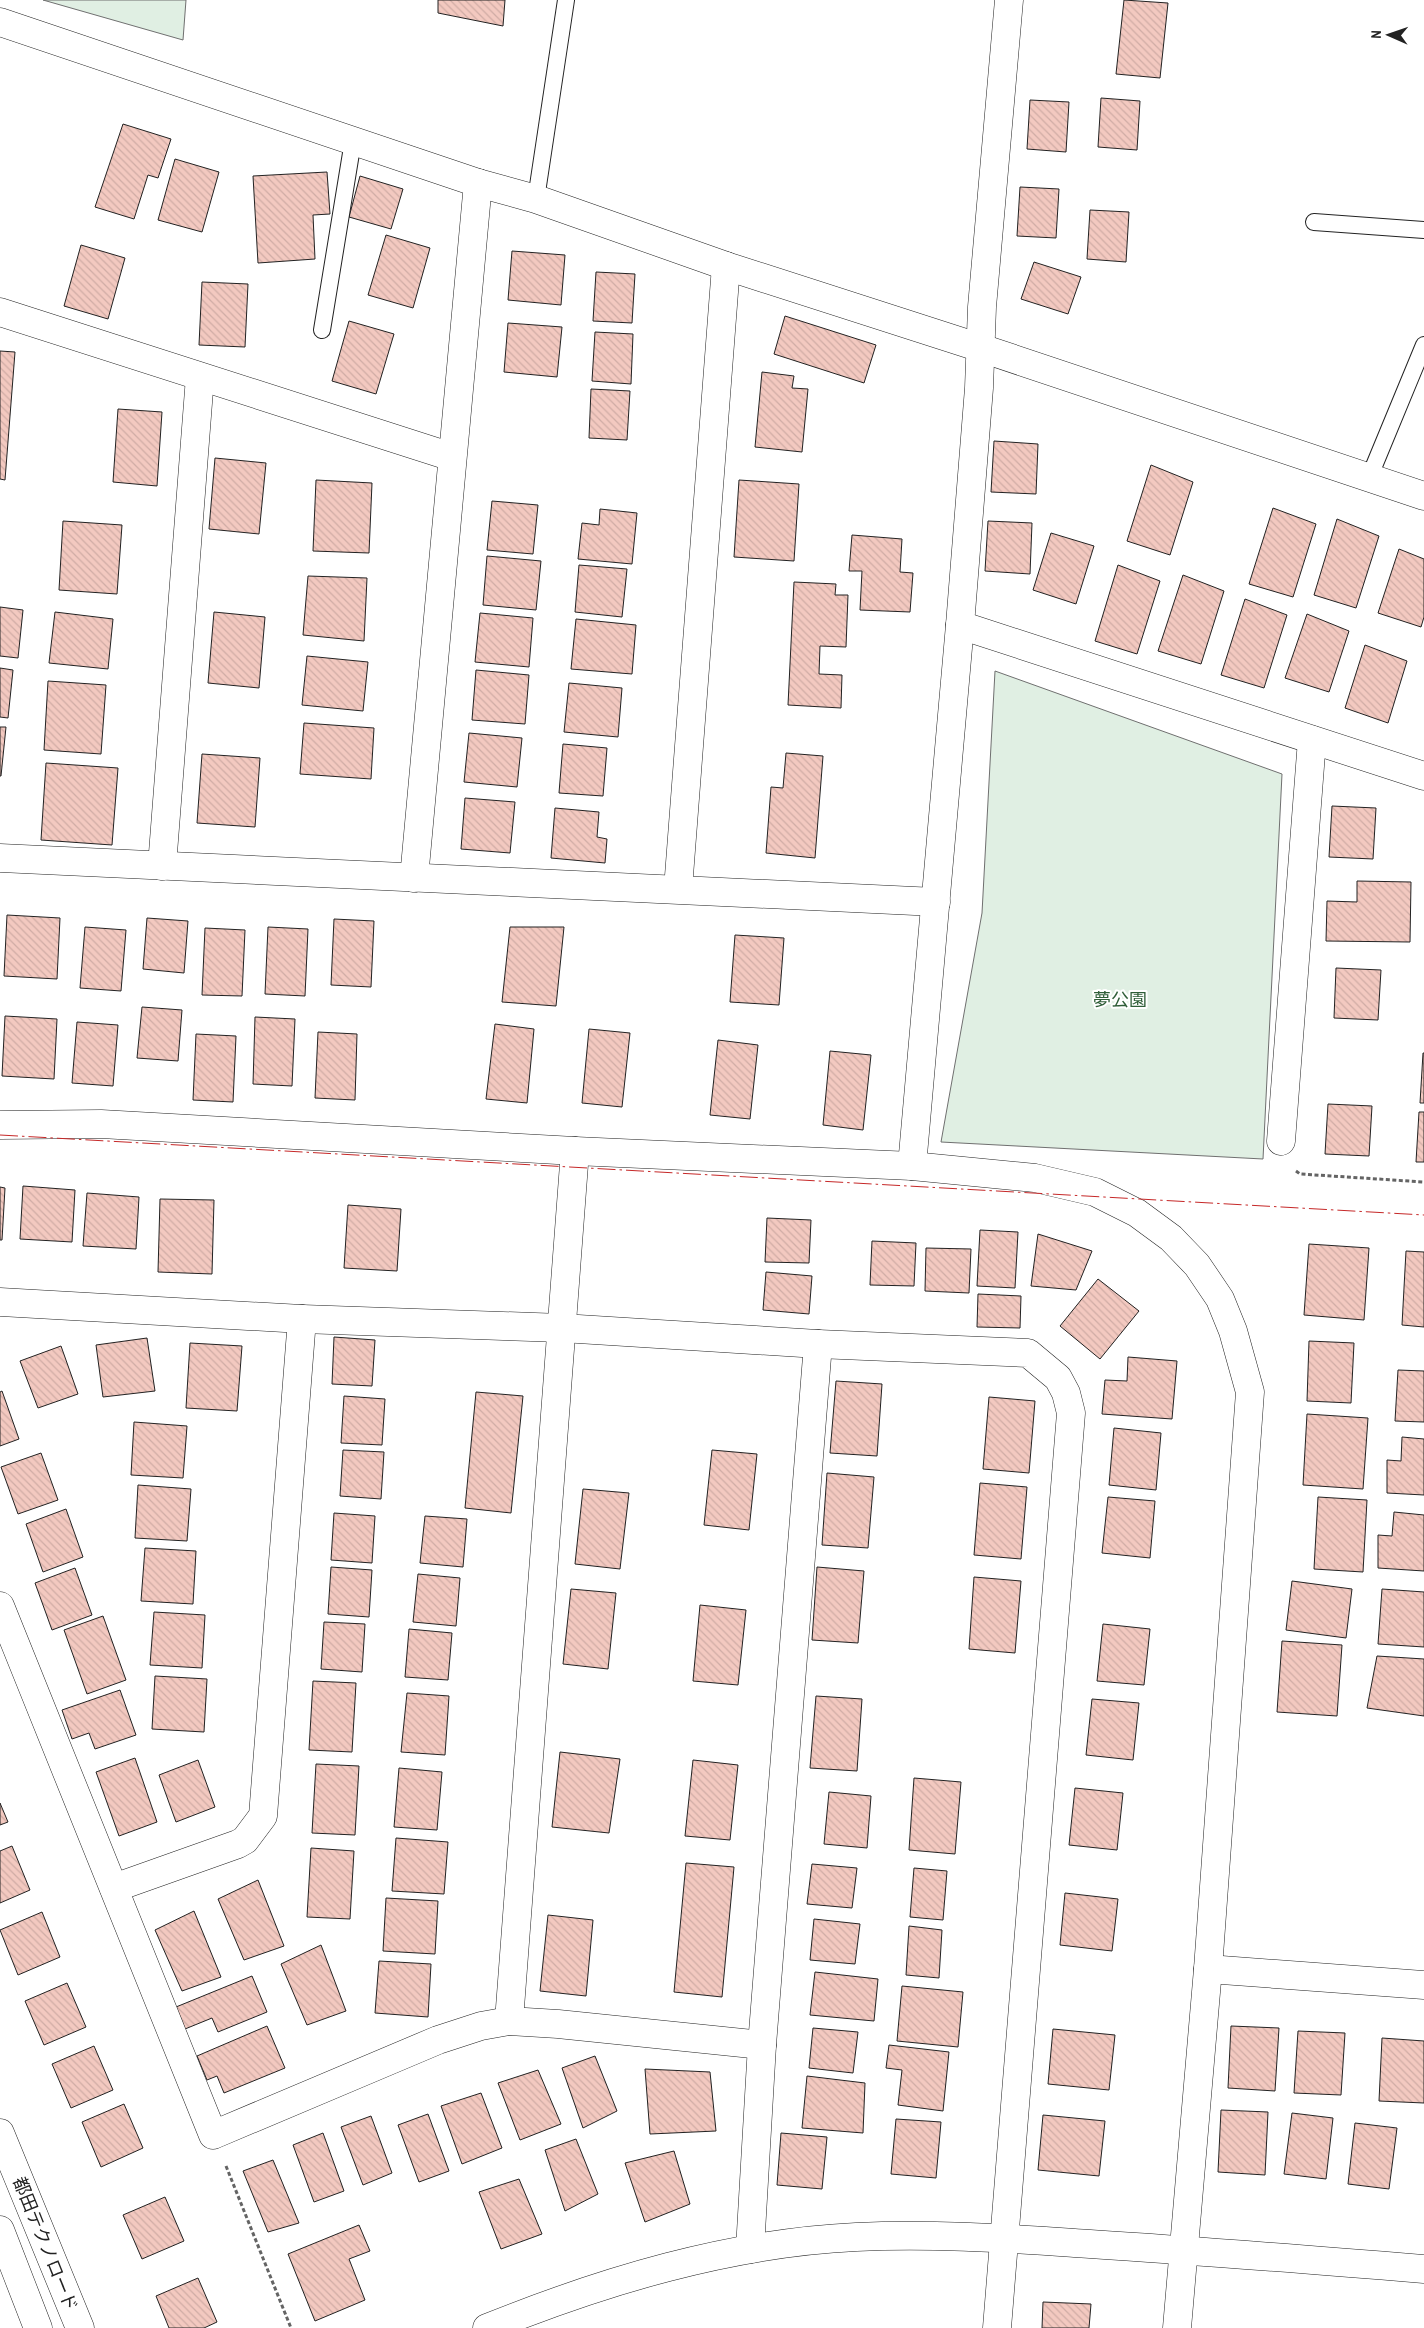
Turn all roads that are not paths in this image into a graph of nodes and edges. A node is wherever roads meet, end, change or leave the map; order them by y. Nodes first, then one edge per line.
1 (566, 0) edge
2 (1009, 0) edge
3 (0, 22) edge
4 (353, 141) junction
5 (478, 183) junction
6 (536, 199) junction
7 (1314, 222) dead end
8 (1424, 230) edge
9 (726, 266) junction
10 (0, 312) edge
11 (322, 330) dead end
12 (1424, 345) edge
13 (981, 348) junction
14 (200, 377) junction
15 (452, 457) junction
16 (1369, 478) junction
17 (1424, 496) edge
18 (960, 625) junction
19 (1312, 740) junction
20 (1424, 776) edge
21 (0, 858) edge
22 (162, 866) junction
23 (414, 878) junction
24 (678, 889) junction
25 (936, 902) junction
26 (0, 1125) edge
27 (1281, 1141) road end
28 (575, 1151) junction
29 (912, 1166) junction
30 (0, 1302) edge
31 (302, 1319) junction
32 (562, 1328) junction
33 (818, 1344) junction
34 (0, 1606) edge
35 (114, 1888) junction
36 (1208, 1969) junction
37 (1424, 1985) edge
38 (509, 2021) junction
39 (762, 2045) junction
40 (0, 2133) edge
41 (0, 2230) edge
42 (1005, 2239) junction
43 (750, 2249) junction
44 (1183, 2250) junction
45 (1424, 2269) edge
46 (38, 2328) edge
47 (80, 2328) edge
48 (487, 2328) edge
49 (997, 2328) edge
50 (1177, 2328) edge

1 - 6 lane
2 - 13 street
3 - 4 street
4 - 5 street
4 - 11 lane
5 - 6 street
5 - 15 street
6 - 9 street
7 - 8 lane
9 - 13 street
9 - 24 street
10 - 14 street
12 - 16 lane
13 - 16 street
13 - 18 street
14 - 15 street
14 - 22 street
15 - 23 street
16 - 17 street
18 - 19 street
18 - 25 street
19 - 20 street
19 - 27 street
21 - 22 street
22 - 23 street
23 - 24 street
24 - 25 street
25 - 29 street
26 - 28 street
28 - 29 street
28 - 32 street
29 - 36 street
30 - 31 street
31 - 32 street
31 - 35 street
32 - 33 street
32 - 38 street
33 - 39 street
33 - 42 street
34 - 35 street
35 - 38 street
36 - 37 street
36 - 44 street
38 - 39 street
39 - 43 street
40 - 47 street, 都田テクノロード
41 - 46 street, 都田テクノロード
42 - 43 street
42 - 44 street
42 - 49 street
43 - 48 street
44 - 45 street
44 - 50 street

